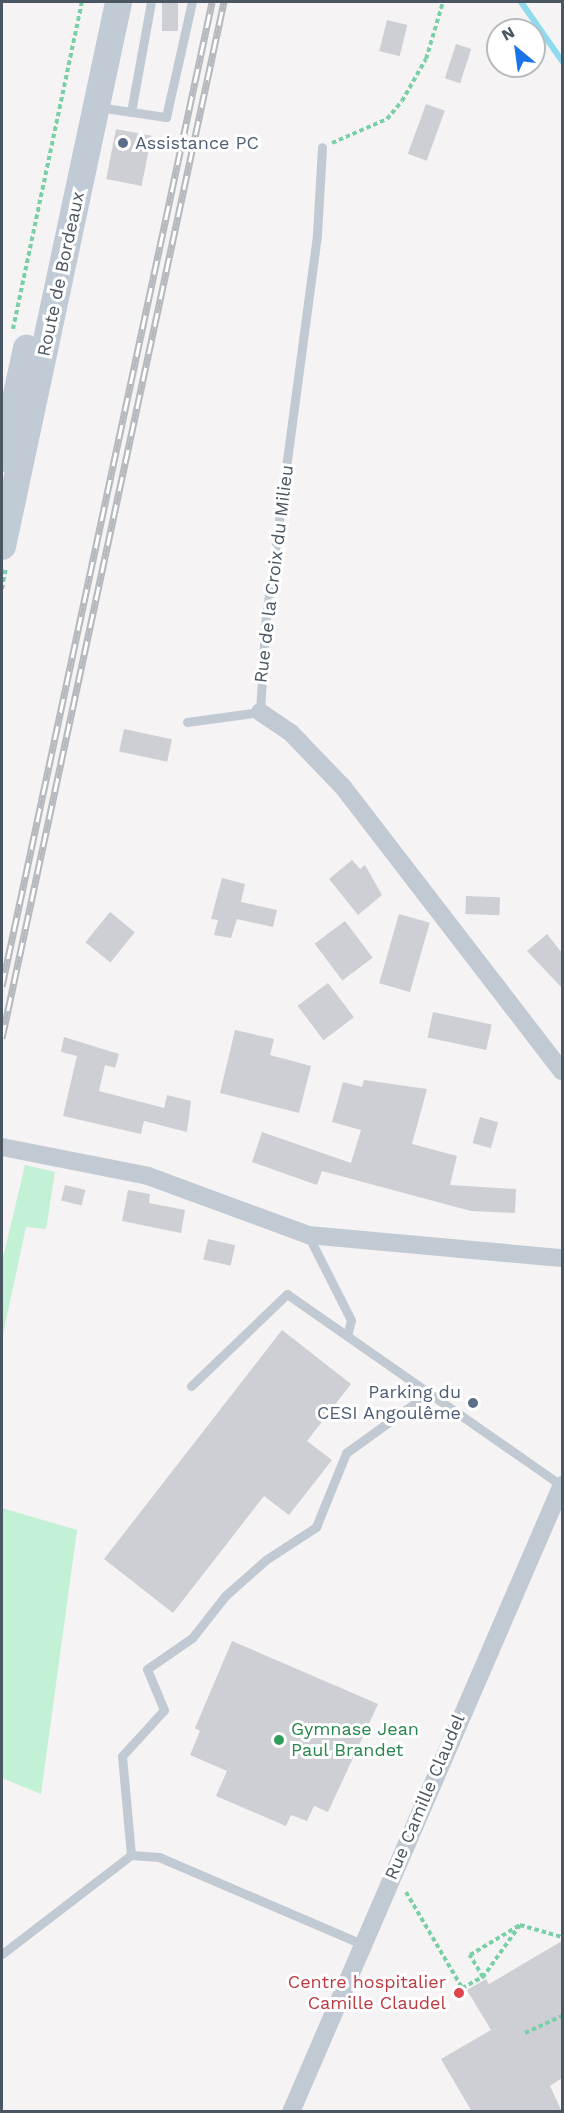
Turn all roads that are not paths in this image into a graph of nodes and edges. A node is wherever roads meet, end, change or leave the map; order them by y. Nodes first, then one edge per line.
1 (103, 2) edge
2 (118, 2) edge
3 (151, 2) edge
4 (192, 2) edge
5 (96, 107) junction
6 (131, 112) junction
7 (322, 147) road end
8 (2, 458) edge
9 (2, 546) edge
10 (260, 712) junction
11 (187, 722) dead end
12 (562, 1071) edge
13 (2, 1147) edge
14 (308, 1234) junction
15 (562, 1258) edge
16 (347, 1336) junction
17 (191, 1386) dead end
18 (429, 1393) junction
19 (562, 1485) edge
20 (131, 1855) junction
21 (362, 1944) junction
22 (2, 1954) edge
23 (291, 2112) edge

1 - 8 main road, Route de Bordeaux
2 - 5 main road, Route de Bordeaux
3 - 6 lane
4 - 6 lane
5 - 6 lane
5 - 9 main road, Route de Bordeaux
7 - 10 lane, Rue de la Croix du Milieu
10 - 11 lane
10 - 12 street
13 - 14 street
14 - 15 street
14 - 16 lane
16 - 17 lane
16 - 18 lane
18 - 19 lane
18 - 20 lane
19 - 21 street, Rue Camille Claudel
20 - 21 lane
20 - 22 lane
21 - 23 street, Rue Camille Claudel

